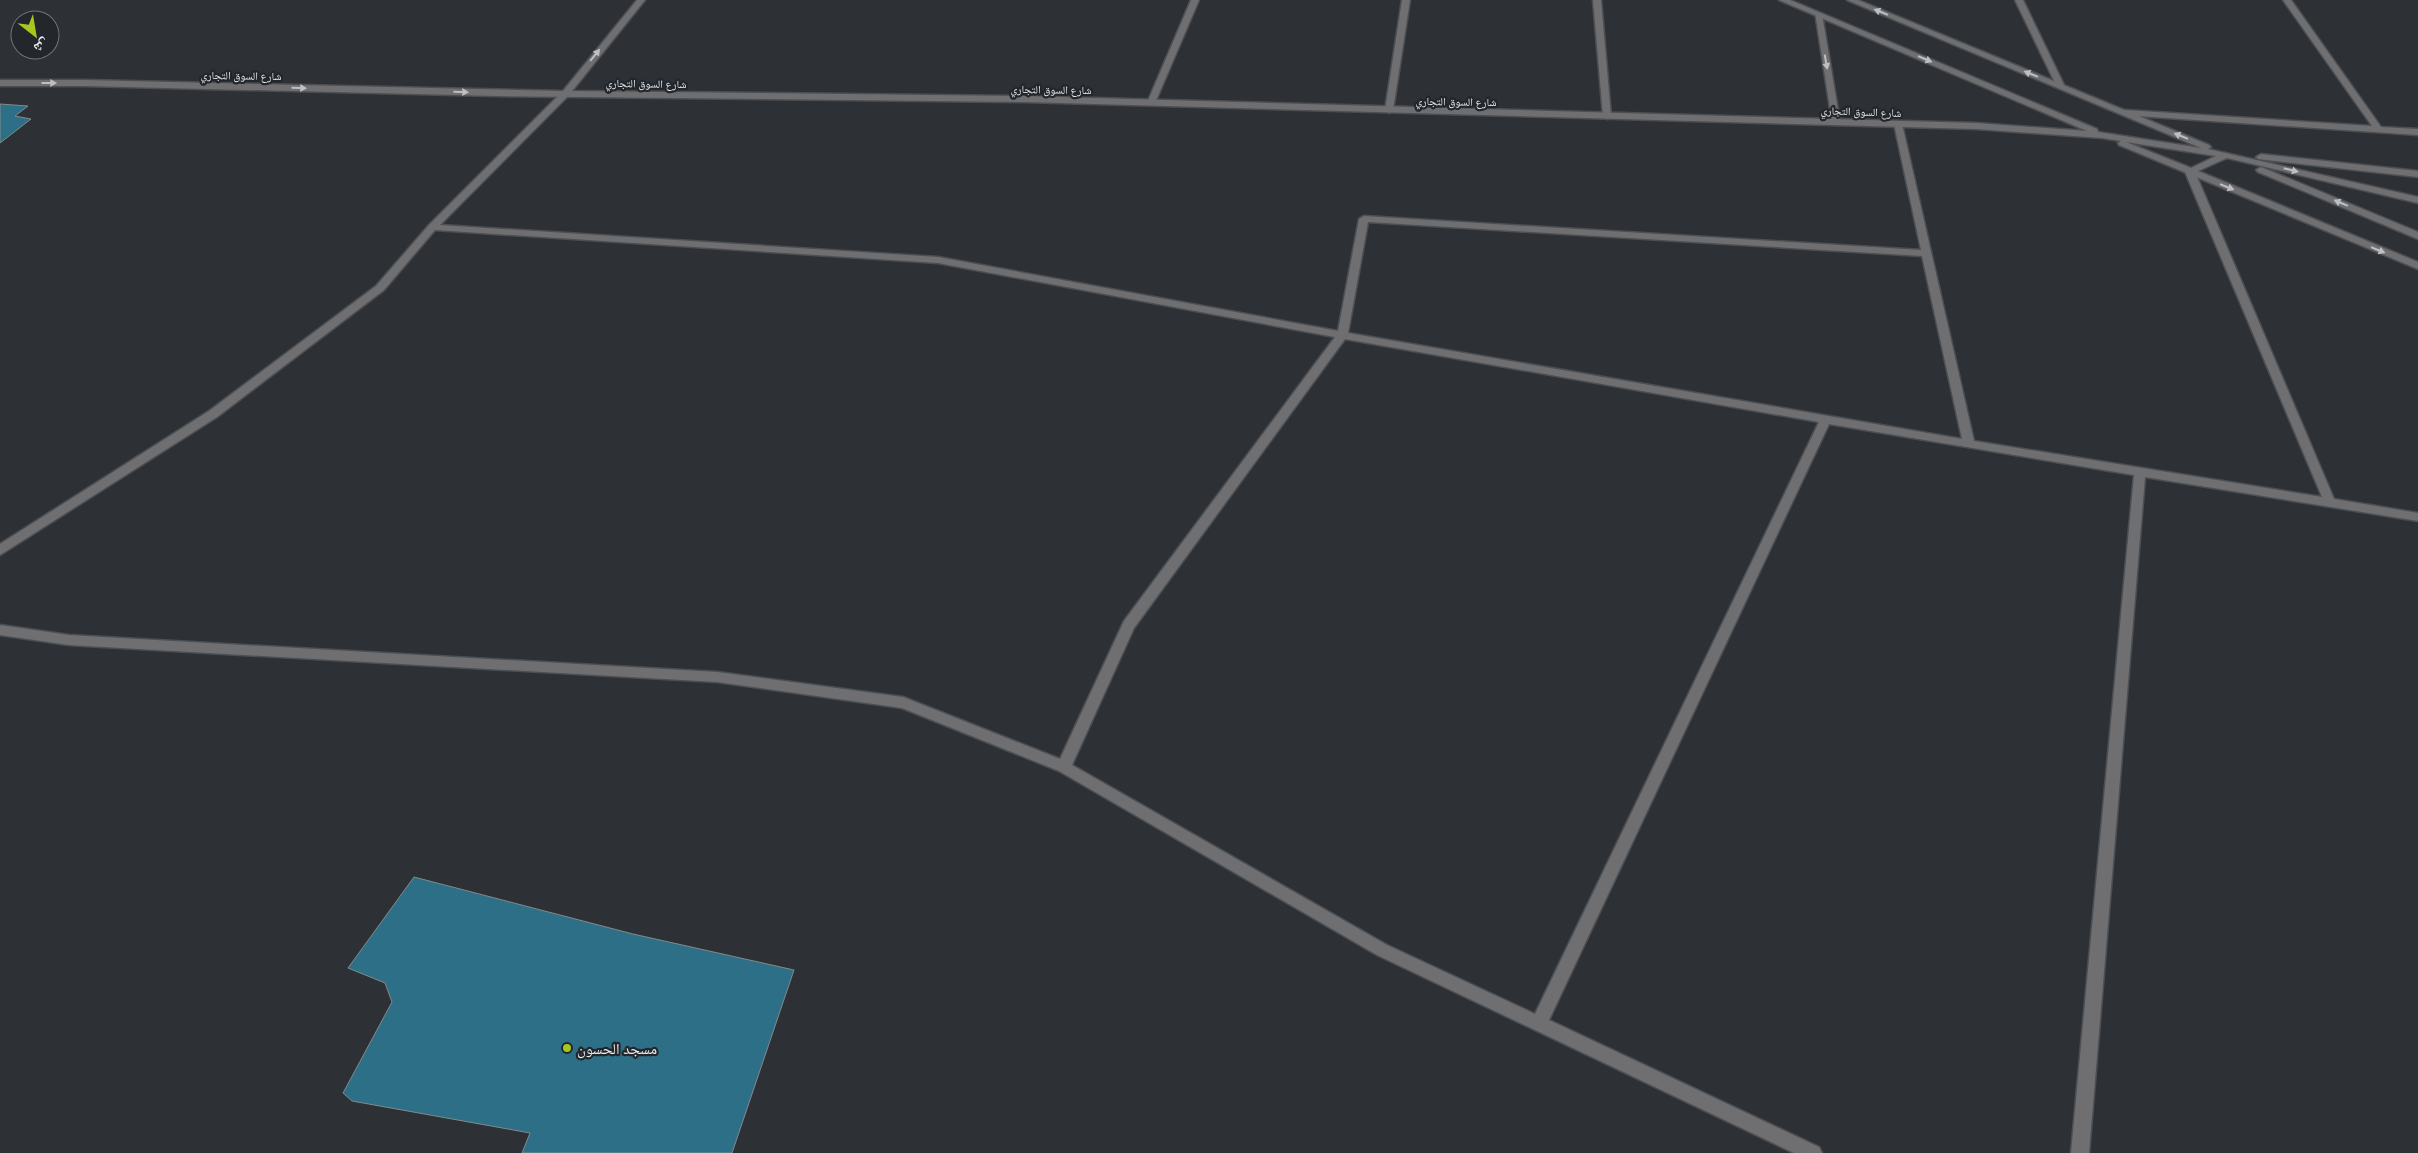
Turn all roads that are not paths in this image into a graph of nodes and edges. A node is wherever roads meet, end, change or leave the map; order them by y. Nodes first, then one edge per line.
1 (641, 0) edge
2 (1195, 0) edge
3 (1406, 0) edge
4 (1597, 0) edge
5 (1783, 0) edge
6 (1851, 0) edge
7 (2019, 0) edge
8 (2287, 0) edge
9 (1818, 14) junction
10 (0, 83) edge
11 (2061, 87) junction
12 (565, 94) junction
13 (1151, 103) junction
14 (1389, 110) junction
15 (2125, 113) junction
16 (1607, 116) junction
17 (1836, 122) junction
18 (1898, 124) junction
19 (2379, 130) junction
20 (2418, 132) edge
21 (2102, 135) junction
22 (2226, 155) junction
23 (2190, 172) junction
24 (2418, 174) edge
25 (2418, 200) edge
26 (432, 227) junction
27 (2418, 236) edge
28 (1926, 253) junction
29 (2418, 266) edge
30 (1342, 335) junction
31 (1826, 419) junction
32 (1969, 444) junction
33 (2140, 472) junction
34 (2330, 503) junction
35 (2418, 517) edge
36 (0, 550) edge
37 (0, 630) edge
38 (1064, 767) junction
39 (1539, 1024) junction
40 (1813, 1153) edge
41 (2080, 1153) edge

12 -> 1 street
2 - 13 street
3 - 14 street
4 - 16 street
5 - 9 street
11 -> 6 street
7 - 11 street
8 - 19 street
9 -> 17 street
9 -> 21 street
10 -> 12 street, شارع السوق التجاري
11 - 15 street
12 - 13 street, شارع السوق التجاري
12 - 26 street
13 - 14 street, شارع السوق التجاري
14 - 16 street, شارع السوق التجاري
15 - 19 street
22 -> 15 street
16 - 17 street, شارع السوق التجاري
17 - 18 street, شارع السوق التجاري
18 - 21 street, شارع السوق التجاري
18 - 28 street
19 - 20 street
21 - 22 street
21 - 23 street
22 - 23 street
22 - 24 street
22 -> 25 street
27 -> 22 street
23 -> 29 street
23 - 34 street
26 - 30 street
26 - 36 street
28 - 30 street
28 - 32 street
30 - 31 street
30 - 38 street
31 - 32 street
31 - 39 street
32 - 33 street
33 - 34 street
33 - 41 street
34 - 35 street
37 - 38 street
38 - 39 street
39 - 40 street

